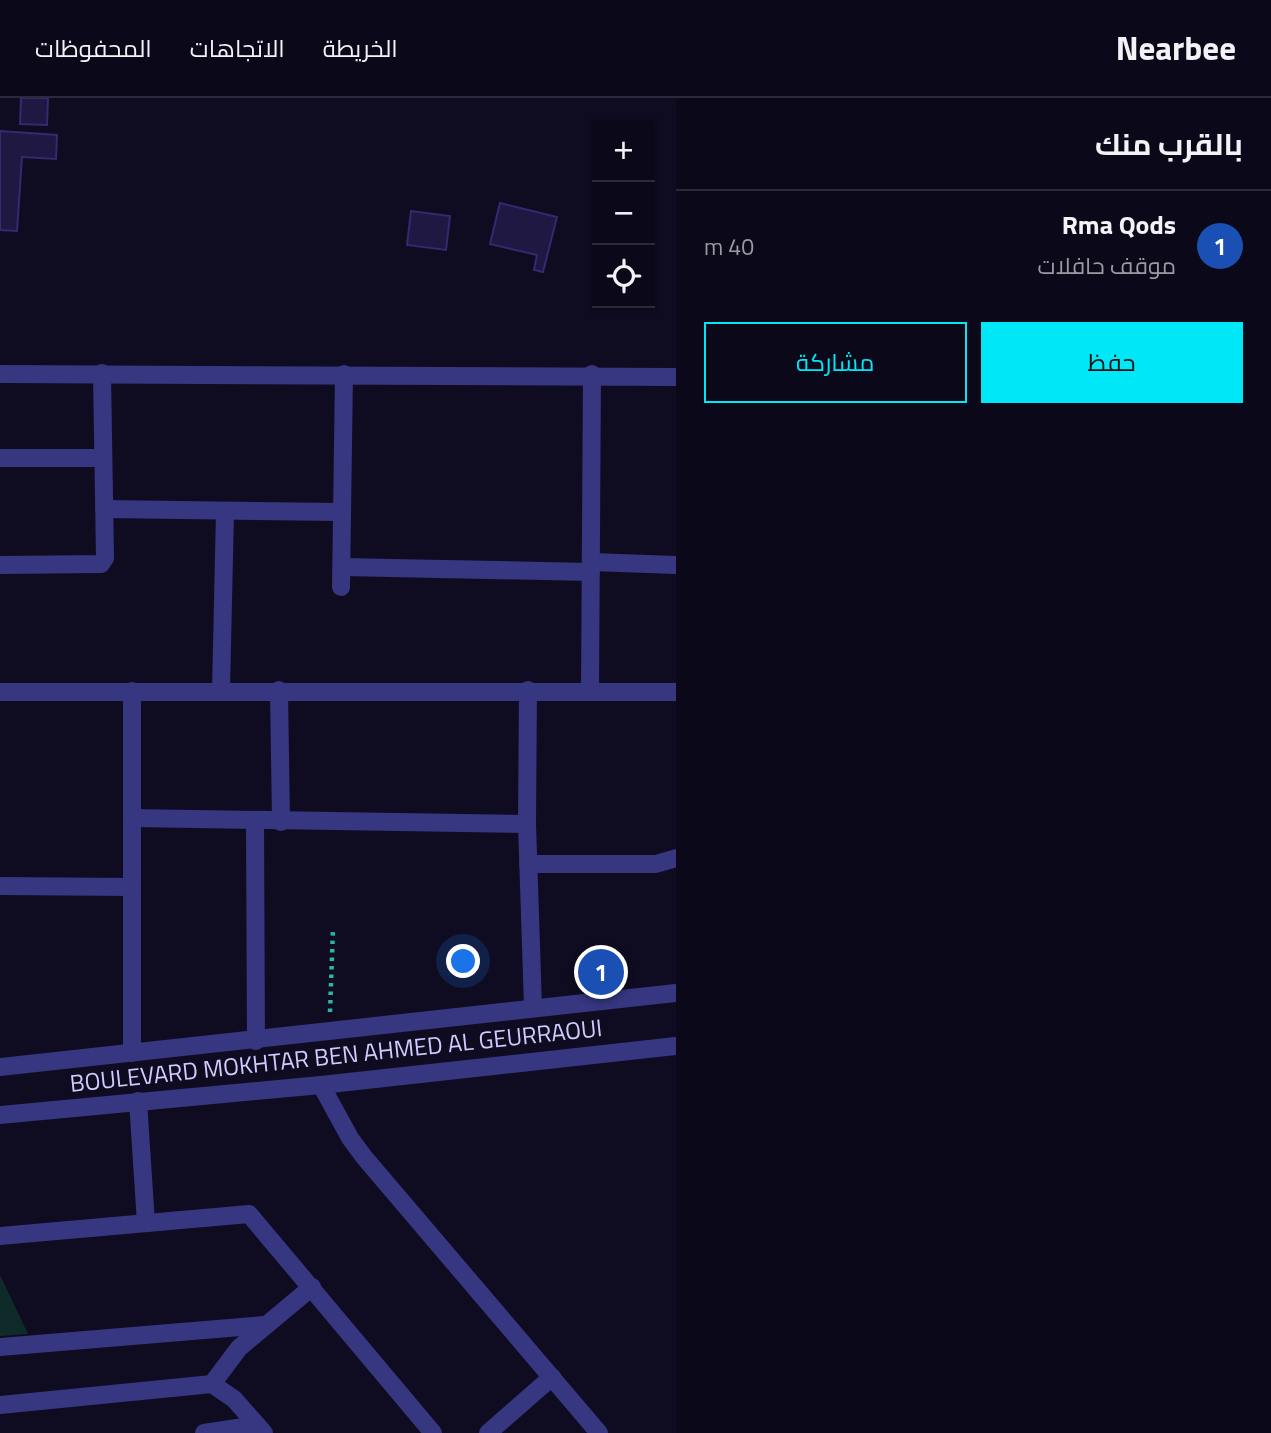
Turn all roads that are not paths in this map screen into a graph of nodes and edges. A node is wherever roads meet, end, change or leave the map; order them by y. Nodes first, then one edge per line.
1 (102, 373) junction
2 (0, 374) edge
3 (344, 374) junction
4 (592, 374) junction
5 (676, 377) edge
6 (0, 458) edge
7 (102, 458) junction
8 (104, 509) junction
9 (225, 512) junction
10 (341, 512) junction
11 (0, 565) edge
12 (676, 565) edge
13 (342, 567) junction
14 (591, 567) junction
15 (341, 587) dead end
16 (279, 690) junction
17 (528, 690) junction
18 (590, 690) junction
19 (132, 691) junction
20 (221, 691) junction
21 (0, 692) edge
22 (676, 692) edge
23 (132, 818) junction
24 (255, 821) junction
25 (281, 822) junction
26 (527, 824) junction
27 (676, 858) edge
28 (528, 864) junction
29 (0, 886) edge
30 (132, 887) junction
31 (676, 993) edge
32 (533, 1007) junction
33 (256, 1041) junction
34 (676, 1046) edge
35 (132, 1053) junction
36 (0, 1067) edge
37 (321, 1086) junction
38 (138, 1101) junction
39 (0, 1115) edge
40 (146, 1223) junction
41 (0, 1236) edge
42 (312, 1287) junction
43 (264, 1325) junction
44 (0, 1347) edge
45 (552, 1377) junction
46 (212, 1384) junction
47 (0, 1405) edge
48 (261, 1429) edge
49 (204, 1433) edge
50 (433, 1433) edge
51 (488, 1433) edge
52 (599, 1433) edge

1 - 2 street
1 - 3 street
1 - 7 street
3 - 4 street
3 - 10 street
4 - 5 street
4 - 14 street
6 - 7 street
7 - 8 street
8 - 9 street
8 - 11 street
9 - 10 street
9 - 20 street
10 - 13 street
12 - 14 street
13 - 14 street
13 - 15 street
14 - 18 street
16 - 17 street
16 - 20 street
16 - 25 street
17 - 18 street
17 - 26 street
18 - 22 street
19 - 20 street
19 - 21 street
19 - 23 street
23 - 24 street
23 - 30 street
24 - 25 street
24 - 33 street
25 - 26 street
26 - 28 street
27 - 28 street
28 - 32 street
29 - 30 street
30 - 35 street
31 - 32 street, BOULEVARD MOKHTAR BEN AHMED AL GEURRAOUI
32 - 33 street, BOULEVARD MOKHTAR BEN AHMED AL GEURRAOUI
33 - 35 street, BOULEVARD MOKHTAR BEN AHMED AL GEURRAOUI
34 - 37 street, BOULEVARD MOKHTAR BEN AHMED AL GEURRAOUI
35 - 36 street, BOULEVARD MOKHTAR BEN AHMED AL GEURRAOUI
37 - 38 street, BOULEVARD MOKHTAR BEN AHMED AL GEURRAOUI
37 - 45 street
38 - 39 street, BOULEVARD MOKHTAR BEN AHMED AL GEURRAOUI
38 - 40 street
40 - 41 street
40 - 42 street
42 - 43 street
42 - 50 street
43 - 44 street
43 - 46 street
45 - 51 street
45 - 52 street
46 - 47 street
46 - 48 street
48 - 49 street

